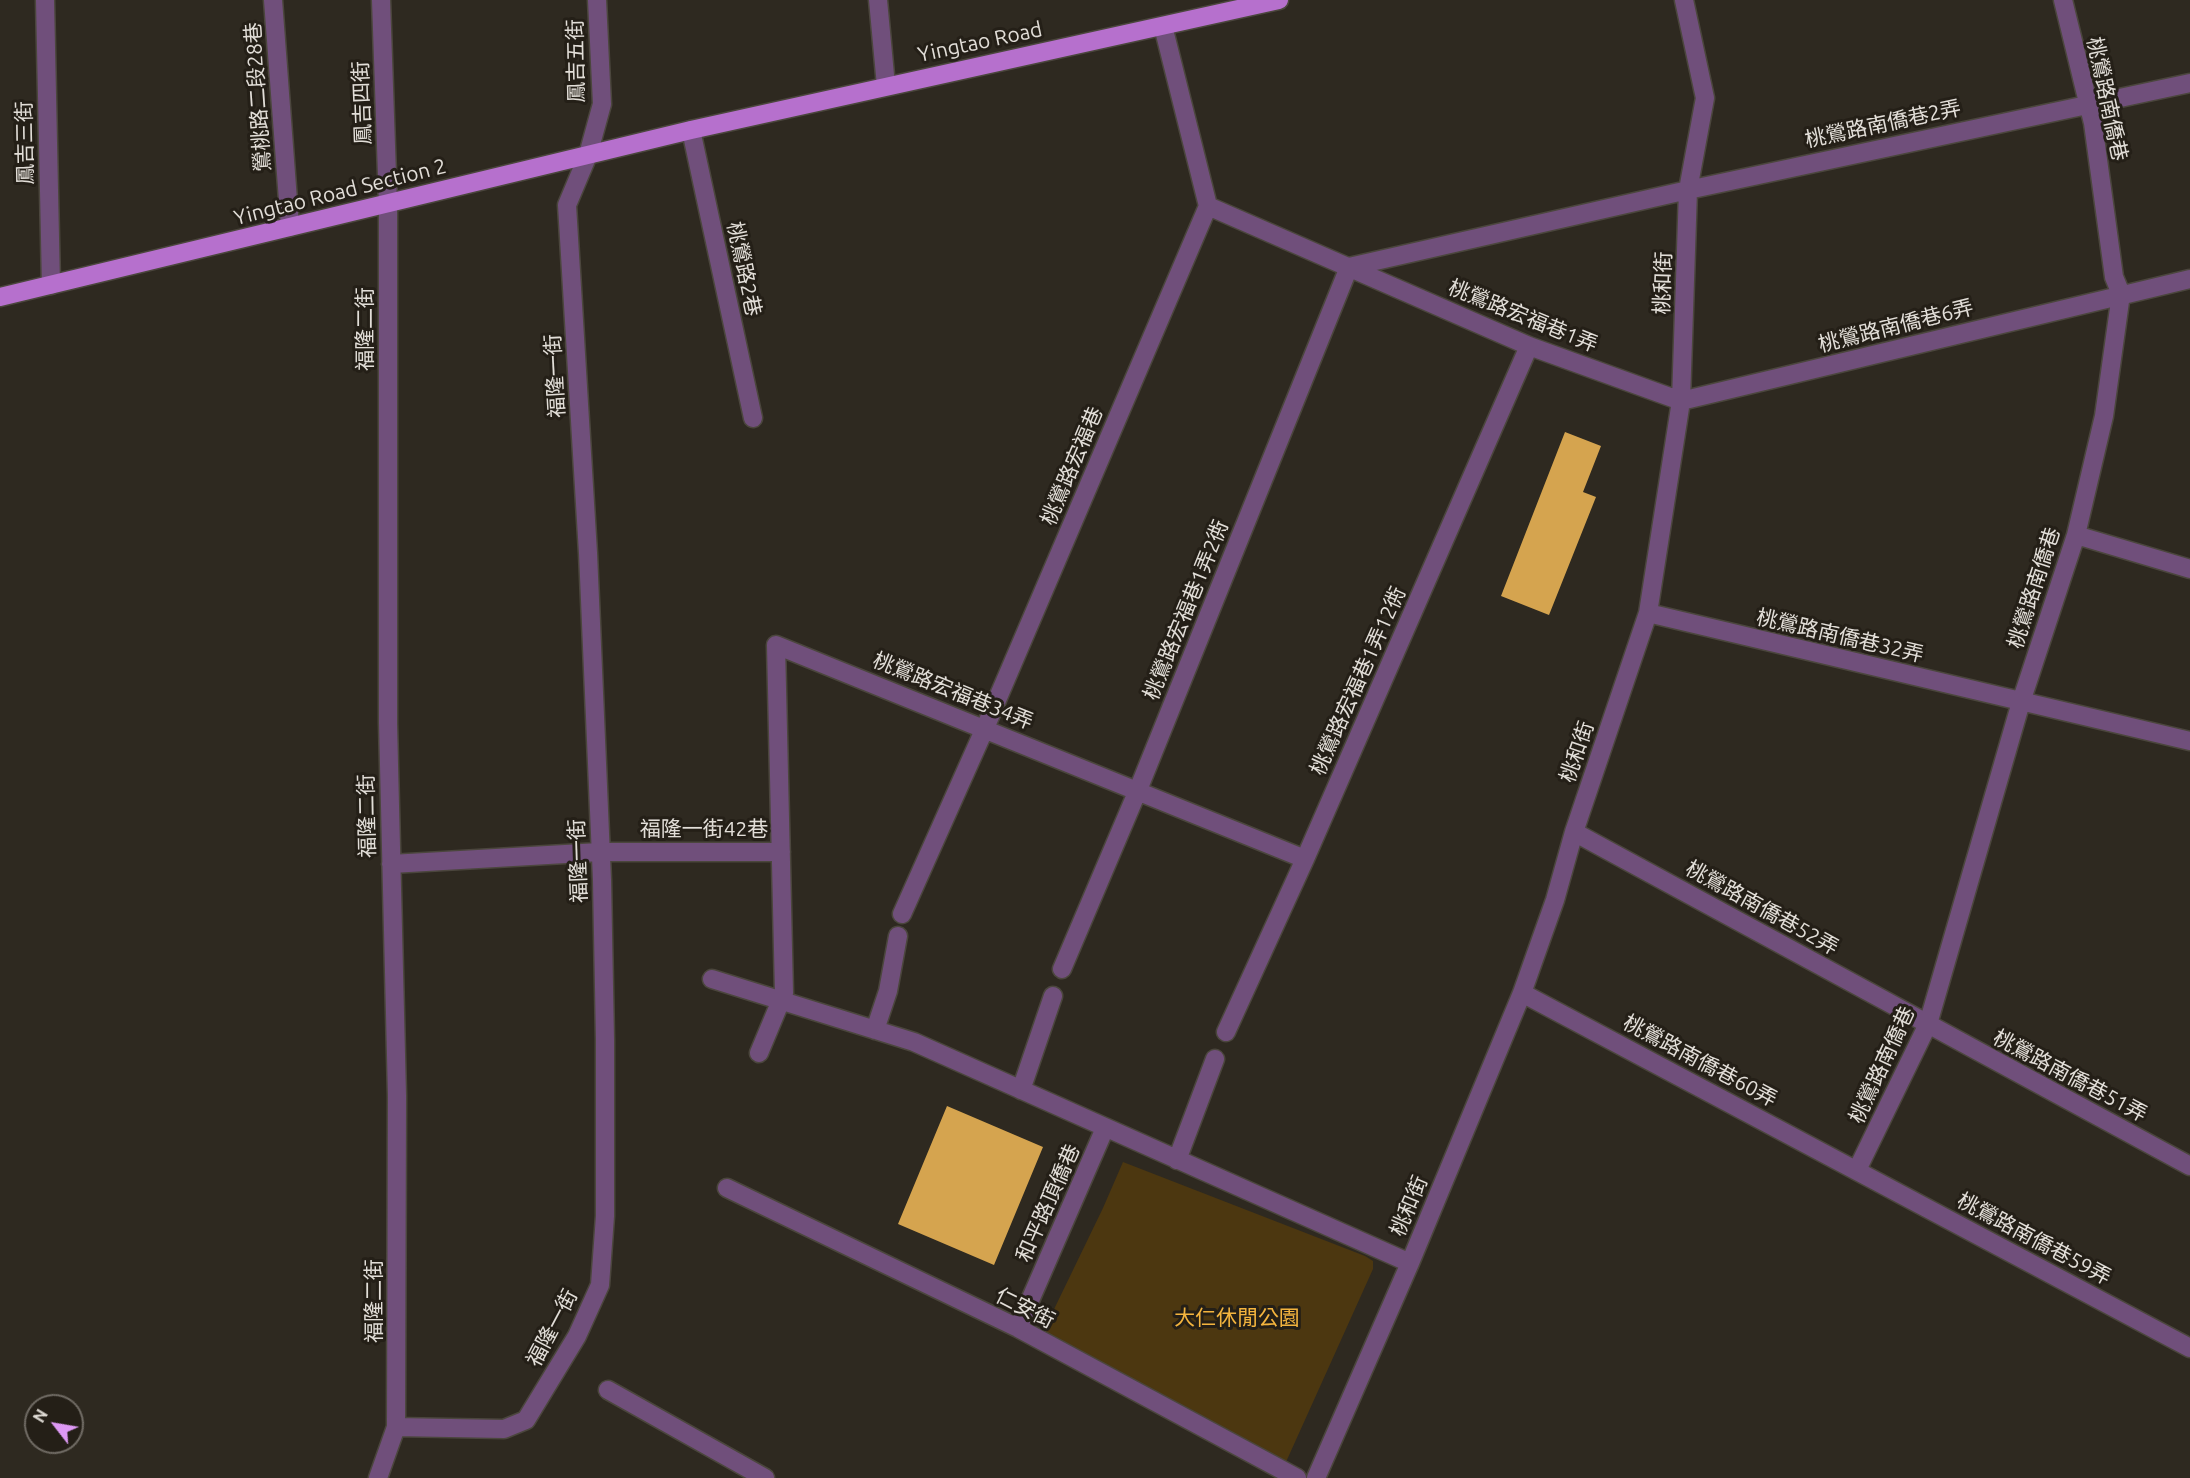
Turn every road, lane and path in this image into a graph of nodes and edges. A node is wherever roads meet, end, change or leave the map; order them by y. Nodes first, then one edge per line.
1 (45, 0) edge
2 (273, 0) edge
3 (381, 0) edge
4 (597, 0) edge
5 (878, 0) edge
6 (1279, 0) edge
7 (1684, 0) edge
8 (2063, 0) edge
9 (1163, 26) junction
10 (2190, 83) edge
11 (886, 86) junction
12 (2088, 103) junction
13 (691, 130) junction
14 (588, 155) junction
15 (1688, 190) junction
16 (388, 204) junction
17 (1208, 206) junction
18 (290, 227) junction
19 (1349, 267) junction
20 (2190, 279) edge
21 (51, 285) junction
22 (2121, 294) junction
23 (0, 297) edge
24 (1529, 346) junction
25 (1681, 401) junction
26 (753, 418) dead end
27 (2076, 535) junction
28 (2190, 569) edge
29 (1648, 613) junction
30 (2021, 702) junction
31 (985, 728) junction
32 (2190, 741) edge
33 (1138, 790) junction
34 (1574, 832) junction
35 (600, 852) junction
36 (781, 852) junction
37 (1305, 859) junction
38 (391, 864) junction
39 (903, 914) dead end
40 (898, 936) dead end
41 (1062, 969) dead end
42 (712, 979) dead end
43 (1522, 993) junction
44 (1053, 996) dead end
45 (780, 1000) junction
46 (1928, 1024) junction
47 (875, 1030) junction
48 (1226, 1032) dead end
49 (759, 1053) dead end
50 (1215, 1059) dead end
51 (1021, 1090) junction
52 (1105, 1128) junction
53 (1177, 1160) junction
54 (2190, 1166) edge
55 (1857, 1170) junction
56 (727, 1188) dead end
57 (1410, 1263) junction
58 (1017, 1328) junction
59 (2190, 1348) edge
60 (608, 1390) dead end
61 (396, 1427) junction
62 (378, 1478) edge
63 (765, 1478) edge
64 (1297, 1478) edge
65 (1316, 1478) edge

1 - 21 street, 鳳吉三街
2 - 18 street, 鶯桃路二段28巷
3 - 16 street, 鳳吉四街
4 - 14 street, 鳳吉五街
5 - 11 street
6 - 9 main road, Yingtao Road
7 - 15 street, 桃和街
8 - 12 street, 桃鶯路南僑巷
9 - 11 main road, Yingtao Road
9 - 17 street
10 - 12 street, 桃鶯路南僑巷2弄
11 - 13 main road, Yingtao Road
12 - 15 street, 桃鶯路南僑巷2弄
12 - 22 street, 桃鶯路南僑巷
13 - 14 main road, Yingtao Road Section 2
13 - 26 street, 桃鶯路2巷
14 - 16 main road, Yingtao Road Section 2
14 - 35 street, 福隆一街
15 - 19 street, 桃鶯路宏福巷1弄
15 - 25 street, 桃和街
16 - 18 main road, Yingtao Road Section 2
16 - 38 street, 福隆二街
17 - 19 street, 桃鶯路宏福巷1弄
17 - 31 street, 桃鶯路宏福巷
18 - 21 main road, Yingtao Road Section 2
19 - 24 street, 桃鶯路宏福巷1弄
19 - 33 street, 桃鶯路宏福巷1弄2衖
20 - 22 street, 桃鶯路南僑巷6弄
21 - 23 main road, Yingtao Road Section 2
22 - 25 street, 桃鶯路南僑巷6弄
22 - 27 street, 桃鶯路南僑巷
24 - 25 street, 桃鶯路宏福巷1弄
24 - 37 street, 桃鶯路宏福巷1弄12衖
25 - 29 street, 桃和街
27 - 28 street
27 - 30 street, 桃鶯路南僑巷
29 - 30 street, 桃鶯路南僑巷32弄
29 - 34 street, 桃和街
30 - 32 street, 桃鶯路南僑巷32弄
30 - 46 street, 桃鶯路南僑巷
31 - 33 street, 桃鶯路宏福巷34弄
31 - 36 street, 桃鶯路宏福巷34弄
31 - 39 street, 桃鶯路宏福巷
33 - 37 street, 桃鶯路宏福巷34弄
33 - 41 street, 桃鶯路宏福巷1弄2衖
34 - 43 street, 桃和街
34 - 46 street, 桃鶯路南僑巷52弄
35 - 36 street, 福隆一街42巷
35 - 38 street, 福隆一街42巷
35 - 61 street, 福隆一街
36 - 45 street, 福隆一街42巷
37 - 48 street, 桃鶯路宏福巷1弄12衖
38 - 61 street, 福隆二街
40 - 47 street
42 - 45 street
43 - 55 street, 桃鶯路南僑巷60弄
43 - 57 street, 桃和街
44 - 51 street
45 - 47 street
45 - 49 street, 福隆一街42巷
46 - 54 street, 桃鶯路南僑巷51弄
46 - 55 street, 桃鶯路南僑巷
47 - 51 street
50 - 53 street
51 - 52 street
52 - 53 street
52 - 58 street, 和平路頂僑巷
53 - 57 street
55 - 59 street, 桃鶯路南僑巷59弄
56 - 58 street, 仁安街
57 - 65 street, 桃和街
58 - 64 street, 仁安街
60 - 63 street
61 - 62 street, 福隆二街

